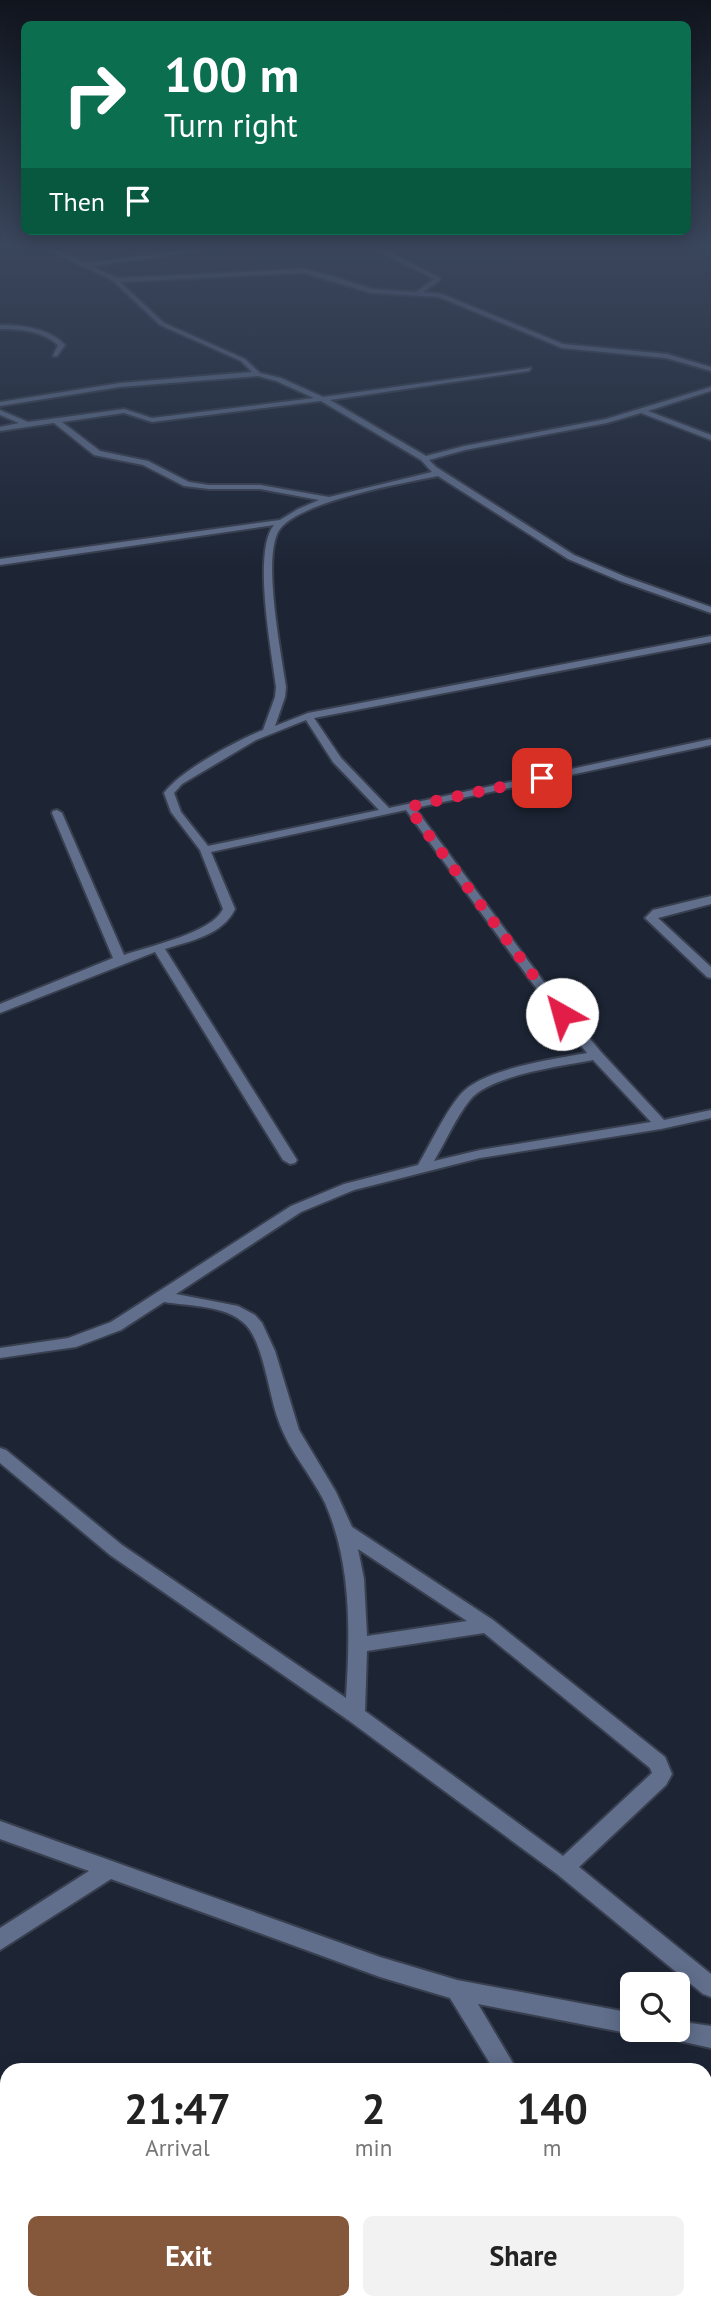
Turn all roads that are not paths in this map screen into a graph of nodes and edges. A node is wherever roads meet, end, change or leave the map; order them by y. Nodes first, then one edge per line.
1 (231, 355) edge
2 (654, 355) edge
3 (528, 369) dead end
4 (711, 369) edge
5 (258, 374) junction
6 (711, 389) edge
7 (321, 400) junction
8 (0, 404) edge
9 (643, 411) junction
10 (0, 412) edge
11 (55, 420) junction
12 (27, 424) junction
13 (0, 429) edge
14 (711, 438) edge
15 (425, 459) junction
16 (439, 473) junction
17 (331, 500) junction
18 (280, 522) junction
19 (0, 562) edge
20 (711, 610) edge
21 (711, 639) edge
22 (308, 716) junction
23 (268, 730) junction
24 (708, 745) edge
25 (408, 807) junction
26 (386, 811) junction
27 (57, 813) dead end
28 (205, 850) junction
29 (711, 900) edge
30 (158, 948) junction
31 (120, 960) junction
32 (711, 974) edge
33 (0, 1009) edge
34 (596, 1055) junction
35 (711, 1114) edge
36 (661, 1125) junction
37 (290, 1160) dead end
38 (424, 1167) junction
39 (163, 1297) junction
40 (0, 1353) edge
41 (0, 1454) edge
42 (344, 1531) junction
43 (487, 1625) junction
44 (359, 1645) junction
45 (355, 1714) junction
46 (0, 1830) edge
47 (564, 1868) junction
48 (109, 1869) junction
49 (0, 1940) edge
50 (711, 1987) edge
51 (457, 1990) junction
52 (620, 2022) edge
53 (690, 2033) edge
54 (711, 2037) edge
55 (502, 2063) edge

1 - 5 street
2 - 4 street
3 - 7 street
5 - 7 street
5 - 8 street
6 - 9 street
7 - 11 street
7 - 15 street
9 - 14 street
9 - 15 street
10 - 12 street
11 - 12 street
11 - 17 street
12 - 13 street
15 - 16 street
16 - 17 street
16 - 20 street
17 - 18 street
18 - 19 street
18 - 23 street
21 - 22 street
22 - 23 street
22 - 26 street
23 - 28 street
24 - 25 street
25 - 26 street
25 - 34 street
26 - 28 street
27 - 31 street
28 - 30 street
29 - 32 street
30 - 31 street
30 - 37 street
31 - 33 street
34 - 36 street
34 - 38 street
35 - 36 street
36 - 38 street
38 - 39 street
39 - 40 street
39 - 42 street
41 - 45 street
42 - 43 street
42 - 44 street
43 - 44 street
43 - 47 street
44 - 45 street
45 - 47 street
46 - 48 street
47 - 50 street
48 - 49 street
48 - 51 street
51 - 52 street
51 - 55 street
53 - 54 street

